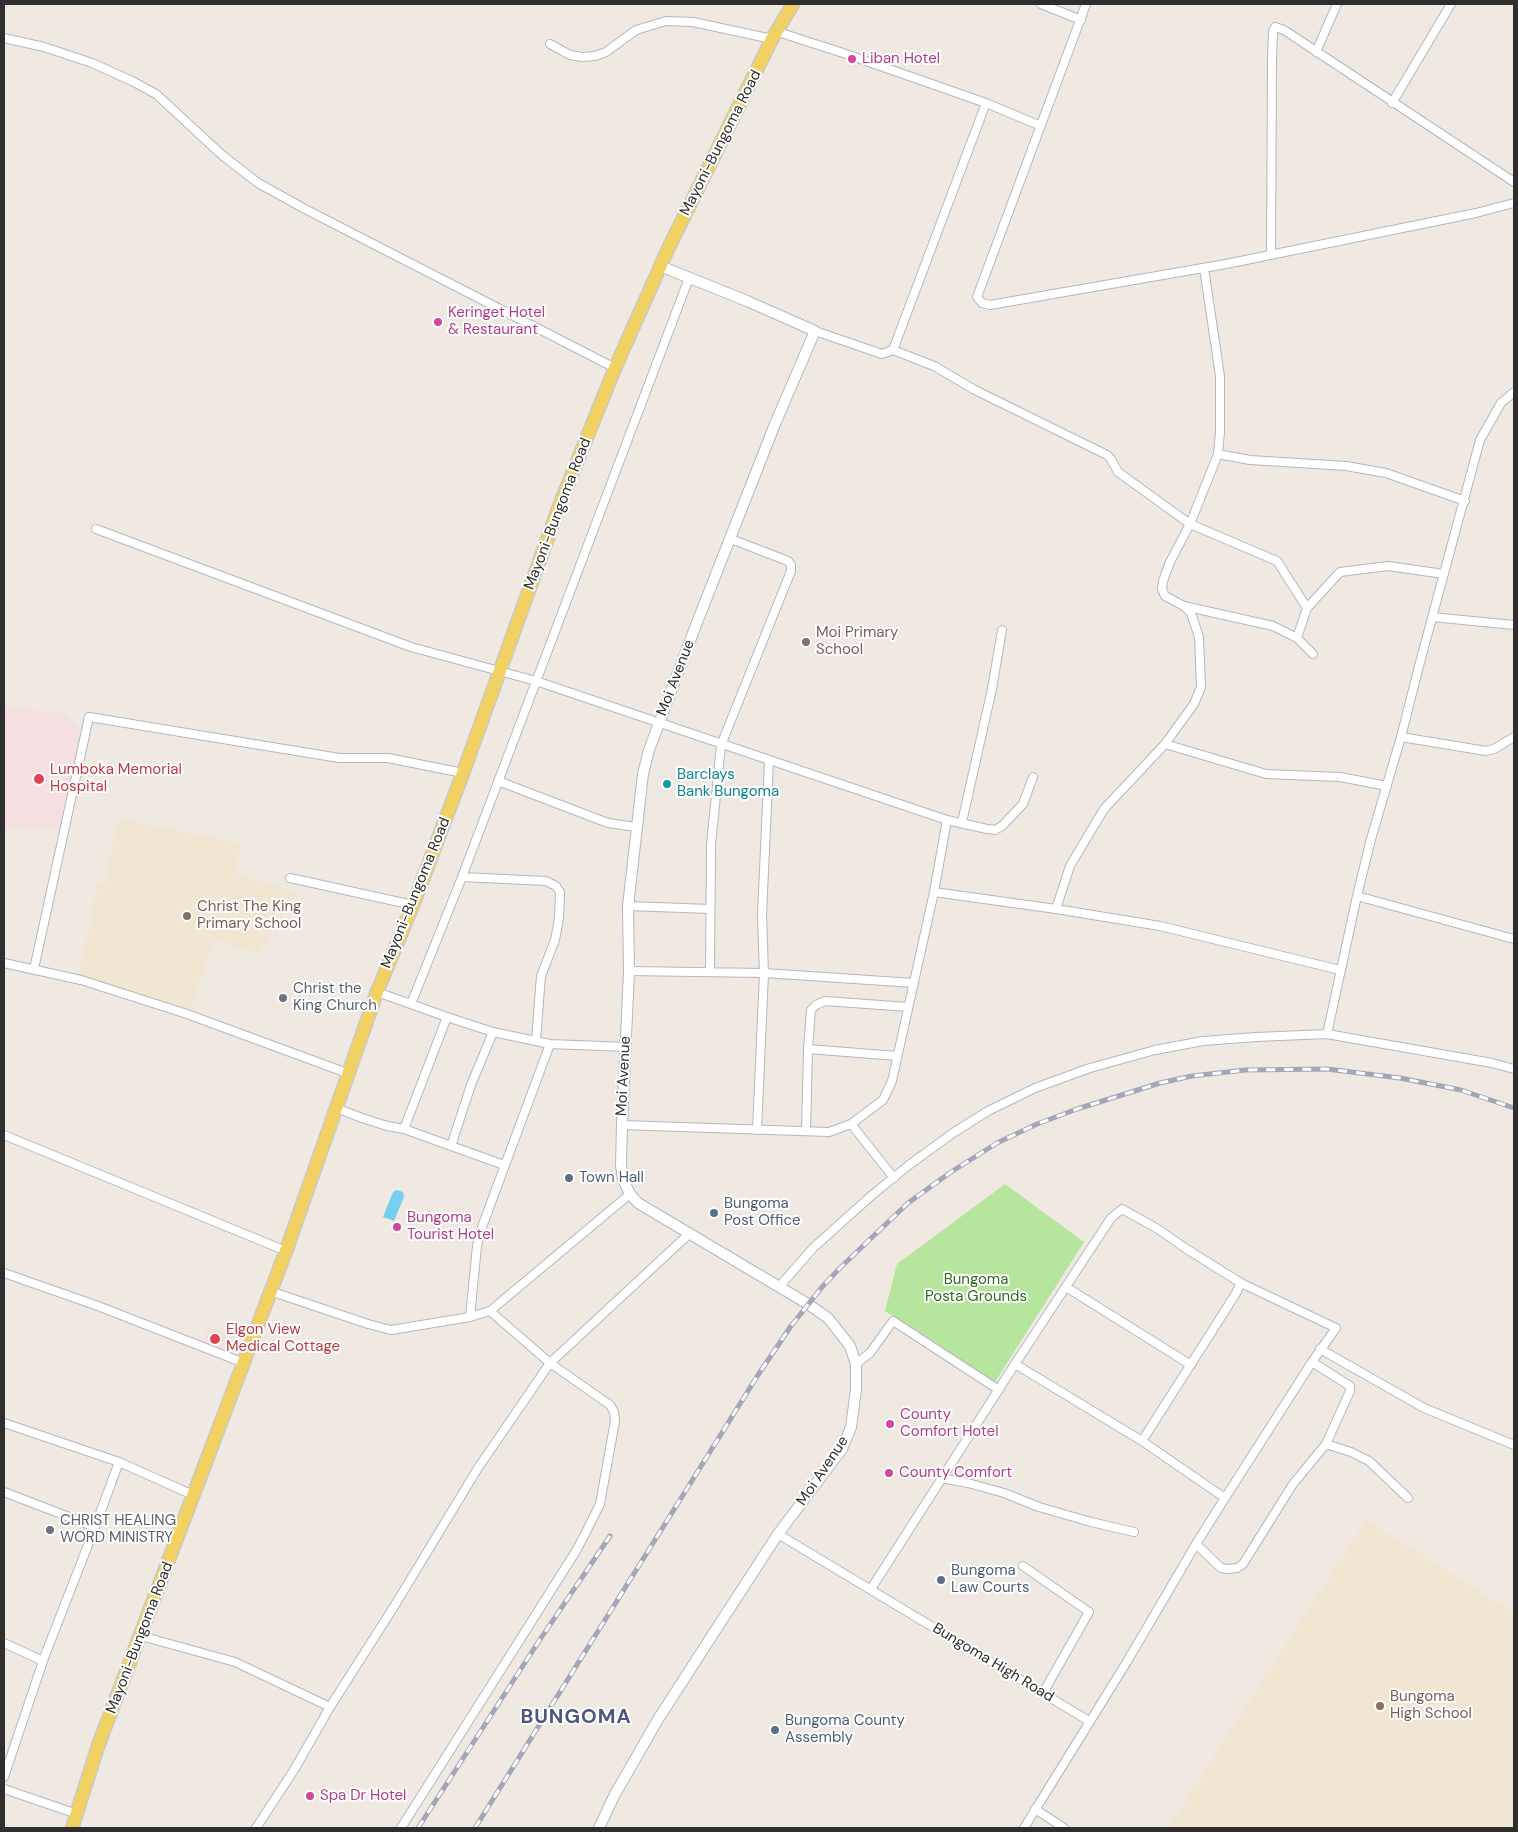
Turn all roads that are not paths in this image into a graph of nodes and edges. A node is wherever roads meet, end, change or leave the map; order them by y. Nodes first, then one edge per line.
1 (793, 4) edge
2 (1041, 4) edge
3 (1086, 4) edge
4 (1337, 4) edge
5 (1451, 4) edge
6 (1081, 20) junction
7 (775, 36) junction
8 (4, 38) edge
9 (550, 44) dead end
10 (1316, 52) junction
11 (986, 103) junction
12 (1392, 103) junction
13 (1041, 126) junction
14 (1514, 182) edge
15 (1514, 203) edge
16 (1272, 255) junction
17 (660, 266) junction
18 (1204, 268) junction
19 (689, 278) junction
20 (815, 331) junction
21 (893, 350) junction
22 (615, 368) junction
23 (1514, 392) edge
24 (1218, 454) junction
25 (1464, 502) junction
26 (1190, 524) junction
27 (96, 529) dead end
28 (731, 539) junction
29 (1444, 574) junction
30 (1184, 606) junction
31 (1306, 608) junction
32 (1432, 617) junction
33 (1514, 625) edge
34 (1002, 630) dead end
35 (1297, 638) junction
36 (1312, 654) dead end
37 (499, 671) junction
38 (536, 681) junction
39 (659, 724) junction
40 (1401, 737) junction
41 (1514, 737) edge
42 (721, 744) junction
43 (1165, 744) junction
44 (769, 761) junction
45 (463, 773) junction
46 (1033, 777) dead end
47 (498, 781) junction
48 (1387, 786) junction
49 (947, 820) junction
50 (962, 822) junction
51 (636, 826) junction
52 (462, 877) junction
53 (290, 878) dead end
54 (934, 892) junction
55 (1357, 896) junction
56 (413, 905) junction
57 (628, 906) junction
58 (710, 909) junction
59 (1056, 909) junction
60 (1514, 939) edge
61 (4, 963) edge
62 (34, 969) junction
63 (1340, 970) junction
64 (629, 971) junction
65 (710, 972) junction
66 (764, 973) junction
67 (914, 983) junction
68 (376, 992) junction
69 (411, 1004) junction
70 (908, 1008) junction
71 (447, 1018) junction
72 (493, 1032) junction
73 (1327, 1034) junction
74 (536, 1040) junction
75 (550, 1044) junction
76 (626, 1047) junction
77 (808, 1048) junction
78 (897, 1056) junction
79 (1514, 1070) edge
80 (347, 1073) junction
81 (336, 1108) junction
82 (851, 1124) junction
83 (622, 1125) junction
84 (404, 1129) junction
85 (757, 1130) junction
86 (806, 1131) junction
87 (4, 1135) edge
88 (451, 1146) junction
89 (504, 1165) junction
90 (894, 1178) junction
91 (630, 1194) junction
92 (690, 1234) junction
93 (286, 1251) junction
94 (4, 1273) edge
95 (1241, 1282) junction
96 (779, 1287) junction
97 (1066, 1287) junction
98 (270, 1291) junction
99 (490, 1311) junction
100 (470, 1317) junction
101 (1320, 1349) junction
102 (1312, 1362) junction
103 (244, 1363) junction
104 (550, 1363) junction
105 (856, 1364) junction
106 (1015, 1364) junction
107 (1191, 1365) junction
108 (998, 1390) junction
109 (4, 1423) edge
110 (1142, 1441) junction
111 (1326, 1444) junction
112 (1514, 1445) edge
113 (119, 1462) junction
114 (941, 1478) junction
115 (4, 1492) edge
116 (193, 1495) junction
117 (1226, 1498) junction
118 (1408, 1498) dead end
119 (95, 1527) junction
120 (1134, 1532) dead end
121 (778, 1534) junction
122 (1196, 1544) junction
123 (1023, 1566) dead end
124 (871, 1589) junction
125 (141, 1636) junction
126 (4, 1643) edge
127 (43, 1661) junction
128 (1043, 1693) junction
129 (330, 1707) junction
130 (1089, 1721) junction
131 (4, 1777) edge
132 (4, 1789) edge
133 (1036, 1809) junction
134 (77, 1814) junction
135 (72, 1828) edge
136 (256, 1828) edge
137 (401, 1828) edge
138 (599, 1828) edge
139 (1024, 1828) edge
140 (1064, 1828) edge

1 - 7 main road, Mayoni-Bungoma Road
2 - 6 street
3 - 6 street
4 - 10 street
5 - 12 street
6 - 13 street
7 - 9 street
7 - 11 street
7 - 17 main road, Mayoni-Bungoma Road
8 - 22 street
10 - 12 street
10 - 16 street
11 - 13 street
11 - 21 street
12 - 14 street
13 - 18 street
15 - 16 street
16 - 18 street
17 - 19 street
17 - 22 main road, Mayoni-Bungoma Road
18 - 24 street
19 - 20 street
19 - 38 street
20 - 21 street
20 - 28 street, Moi Avenue
21 - 26 street
22 - 37 main road, Mayoni-Bungoma Road
23 - 25 street
24 - 25 street
24 - 26 street
25 - 29 street
26 - 30 street
26 - 31 street
27 - 37 street
28 - 39 street, Moi Avenue
28 - 42 street
29 - 31 street
29 - 32 street
30 - 35 street
30 - 43 street
31 - 35 street
32 - 33 street
32 - 40 street
34 - 50 street
35 - 36 street
37 - 38 street
37 - 45 main road, Mayoni-Bungoma Road
38 - 39 street
38 - 47 street
39 - 42 street
39 - 51 street, Moi Avenue
40 - 41 street
40 - 48 street
42 - 44 street
42 - 58 street
43 - 48 street
43 - 59 street
44 - 49 street
44 - 66 street
45 - 56 main road, Mayoni-Bungoma Road
45 - 62 street
46 - 50 street
47 - 51 street
47 - 52 street
48 - 55 street
49 - 50 street
49 - 54 street
51 - 57 street, Moi Avenue
52 - 69 street
52 - 74 street
53 - 56 street
54 - 59 street
54 - 67 street
55 - 60 street
55 - 63 street
56 - 68 main road, Mayoni-Bungoma Road
57 - 58 street
57 - 64 street, Moi Avenue
58 - 65 street
59 - 63 street
61 - 62 street
62 - 80 street
63 - 73 street
64 - 65 street
64 - 76 street, Moi Avenue
65 - 66 street
66 - 67 street
66 - 85 street
67 - 70 street
68 - 69 street
68 - 80 main road, Mayoni-Bungoma Road
69 - 71 street
70 - 77 street
70 - 78 street
71 - 72 street
71 - 84 street
72 - 74 street
72 - 88 street
73 - 79 street
73 - 90 street
74 - 75 street
75 - 76 street
75 - 89 street
76 - 83 street, Moi Avenue
77 - 78 street
77 - 86 street
78 - 82 street
80 - 81 main road, Mayoni-Bungoma Road
81 - 84 street
81 - 93 main road, Mayoni-Bungoma Road
82 - 86 street
82 - 90 street
83 - 85 street
83 - 91 street, Moi Avenue
84 - 88 street
85 - 86 street
87 - 93 street
88 - 89 street
89 - 100 street
90 - 96 street
91 - 92 street, Moi Avenue
91 - 99 street
92 - 96 street, Moi Avenue
92 - 104 street
93 - 98 main road, Mayoni-Bungoma Road
94 - 103 street
95 - 97 street
95 - 101 street
95 - 107 street
96 - 105 street, Moi Avenue
97 - 106 street
97 - 107 street
98 - 100 street
98 - 103 main road, Mayoni-Bungoma Road
99 - 100 street
99 - 104 street
101 - 102 street
101 - 112 street
102 - 111 street
102 - 117 street
103 - 116 main road, Mayoni-Bungoma Road
104 - 129 street
104 - 137 street
105 - 108 street
105 - 121 street, Moi Avenue
106 - 108 street
106 - 110 street
107 - 110 street
108 - 114 street
109 - 113 street
110 - 117 street
111 - 118 street
111 - 122 street
113 - 116 street
113 - 119 street
114 - 120 street
114 - 124 street
115 - 119 street
116 - 125 main road, Mayoni-Bungoma Road
117 - 122 street
119 - 127 street
121 - 124 street, Bungoma High Road
121 - 138 street, Moi Avenue
122 - 130 street
123 - 128 street
124 - 128 street, Bungoma High Road
125 - 129 street
125 - 134 main road, Mayoni-Bungoma Road
126 - 127 street
127 - 131 street
128 - 130 street, Bungoma High Road
129 - 136 street
130 - 133 street
132 - 134 street
133 - 139 street
133 - 140 street
134 - 135 main road, Mayoni-Bungoma Road

